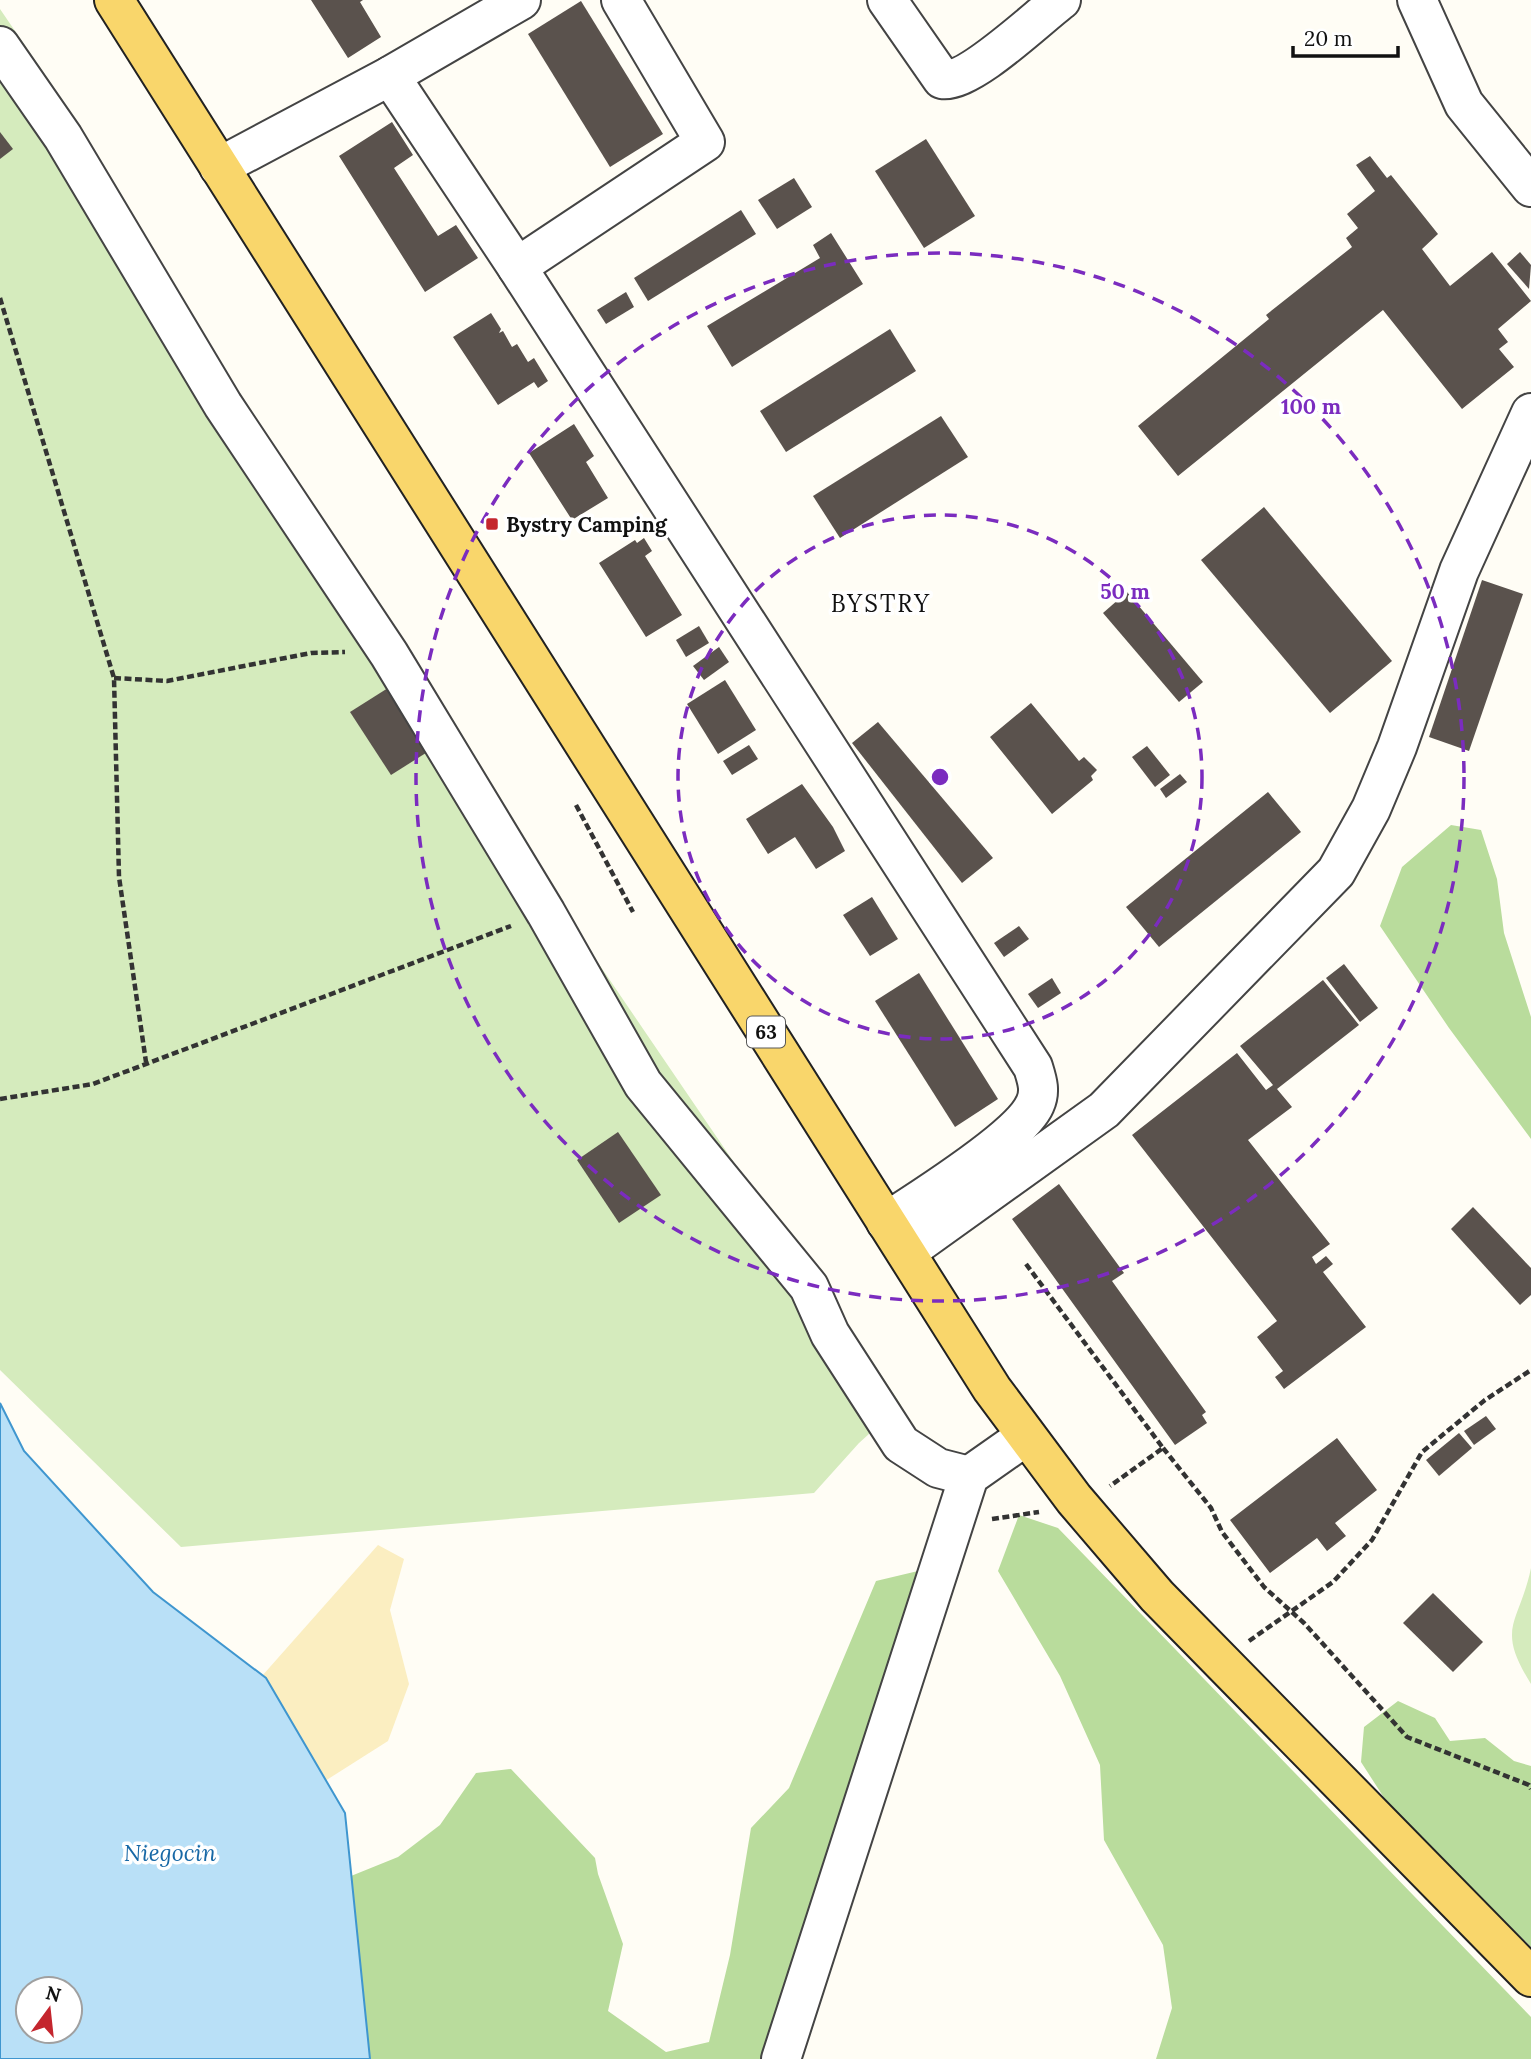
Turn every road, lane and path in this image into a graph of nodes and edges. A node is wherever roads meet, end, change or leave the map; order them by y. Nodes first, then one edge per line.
1 (114, 0) edge
2 (521, 0) edge
3 (621, 0) edge
4 (887, 0) edge
5 (1061, 0) edge
6 (1417, 0) edge
7 (0, 46) edge
8 (390, 76) junction
9 (219, 167) junction
10 (1531, 187) edge
11 (517, 267) junction
12 (0, 298) edge
13 (1531, 413) edge
14 (388, 654) junction
15 (114, 678) junction
16 (546, 914) junction
17 (146, 1062) junction
18 (0, 1099) edge
19 (896, 1237) junction
20 (1531, 1370) edge
21 (1026, 1436) junction
22 (1163, 1448) dead end
23 (969, 1476) junction
24 (1291, 1612) junction
25 (1220, 1661) junction
26 (1531, 1789) edge
27 (1531, 1977) edge
28 (781, 2059) edge

1 - 9 main road, 63
2 - 8 street
3 - 11 street
4 - 5 street
6 - 10 street
7 - 14 street
8 - 9 street
8 - 11 street
9 - 19 main road, 63
11 - 19 street
12 - 15 path
13 - 19 street
14 - 15 path
14 - 16 street
15 - 17 path
16 - 17 path
16 - 23 street
17 - 18 path
19 - 21 main road, 63
20 - 24 path
21 - 23 street
21 - 25 main road, 63
22 - 24 path
23 - 28 street
24 - 25 path
24 - 26 path
25 - 27 main road, 63

